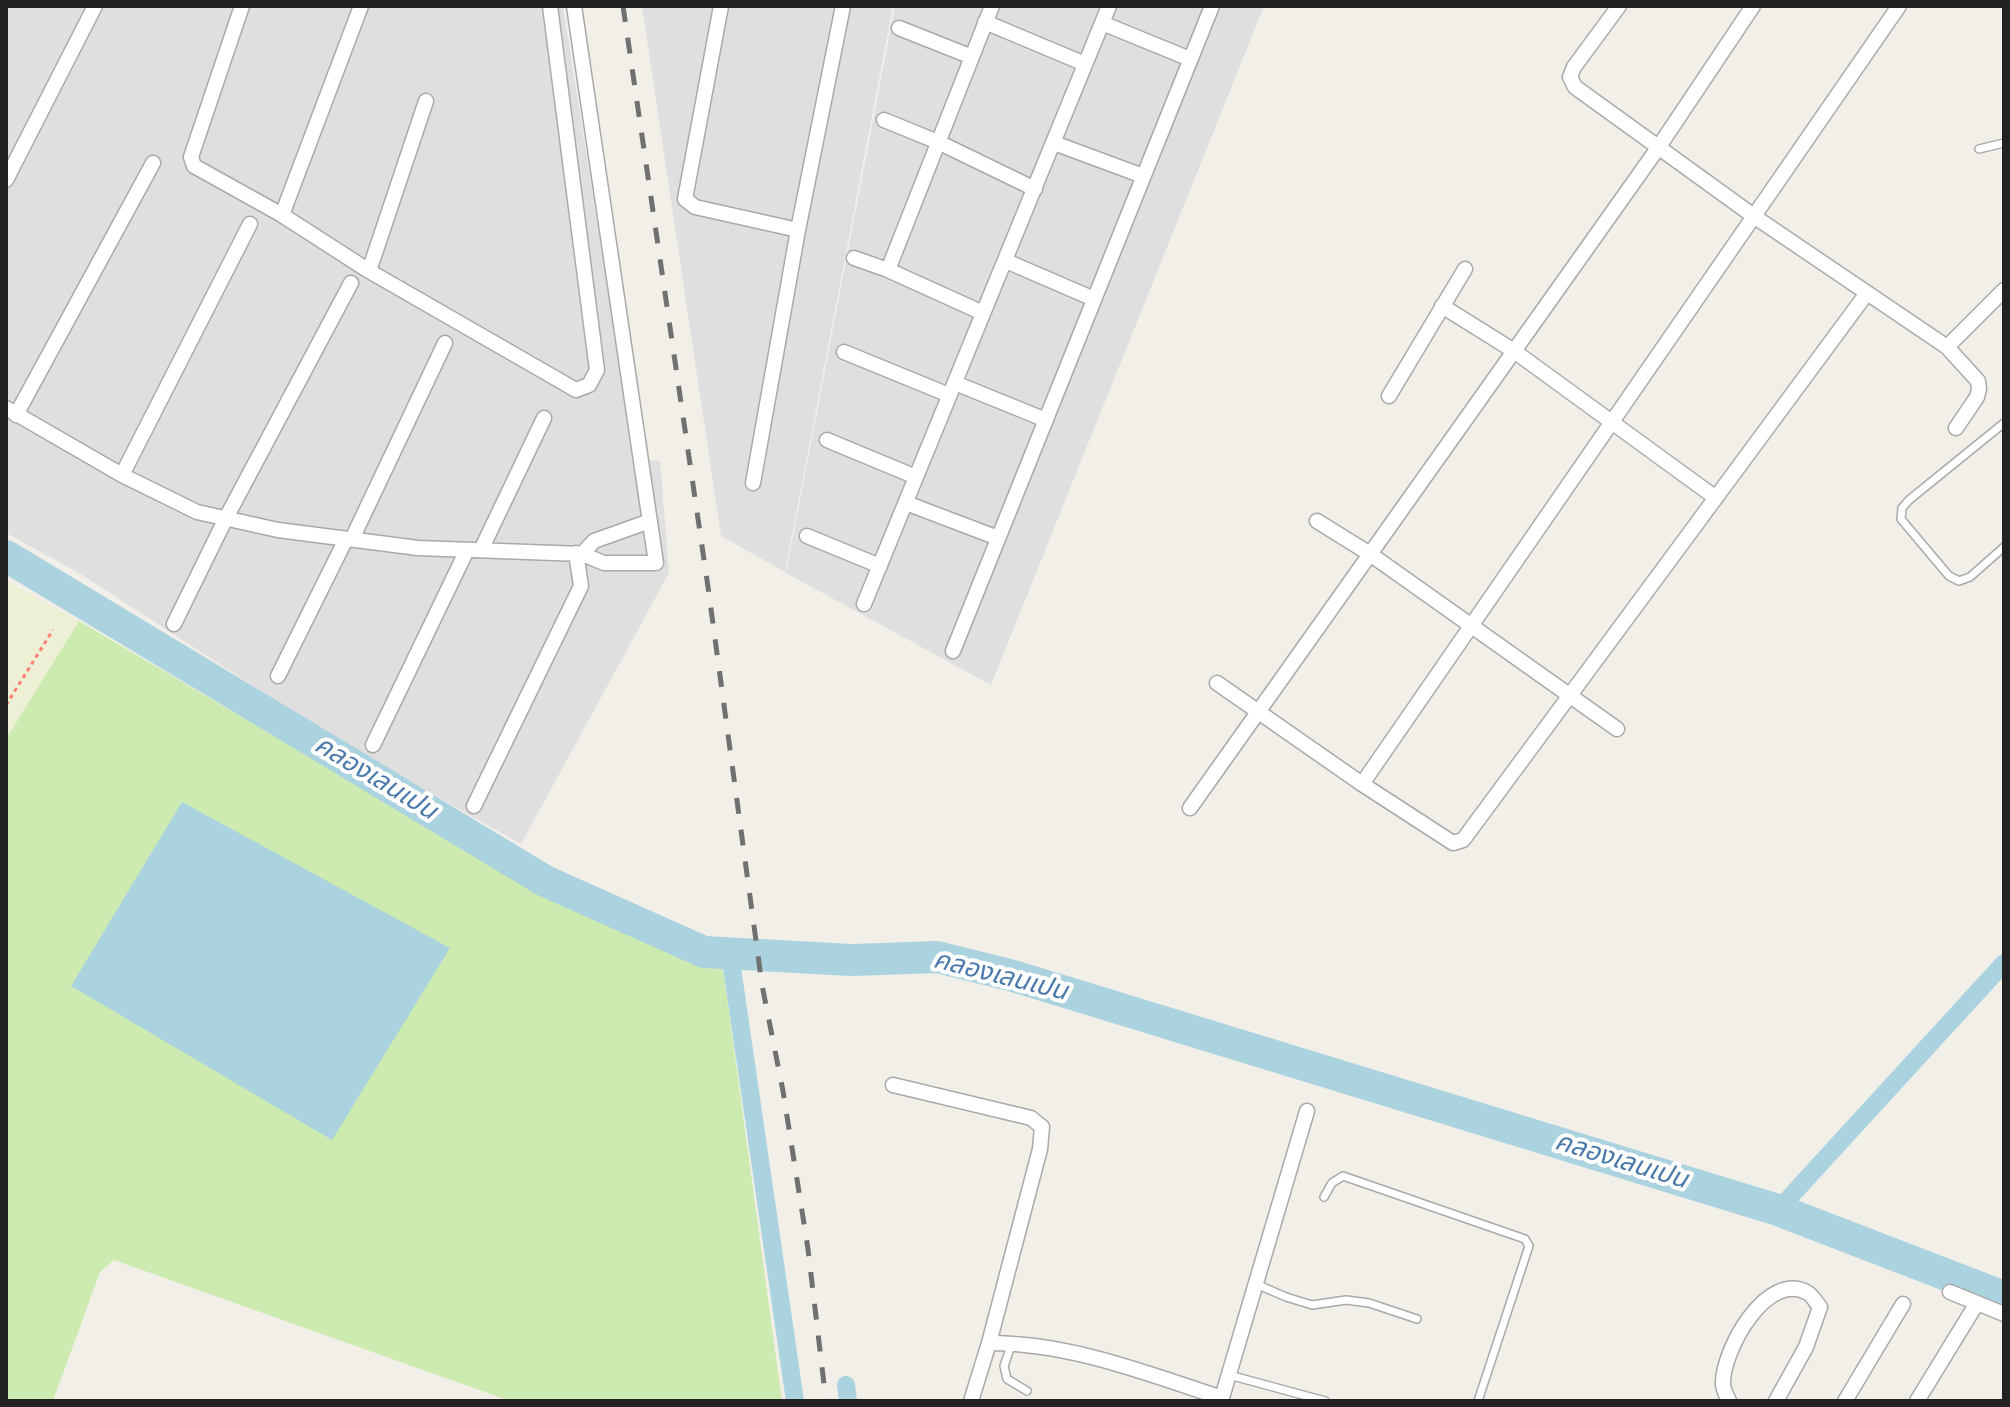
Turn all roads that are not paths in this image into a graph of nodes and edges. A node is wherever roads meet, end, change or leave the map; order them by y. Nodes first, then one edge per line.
1 (95, 6) edge
2 (242, 6) edge
3 (361, 6) edge
4 (550, 6) edge
5 (574, 6) edge
6 (721, 6) edge
7 (843, 6) edge
8 (992, 6) edge
9 (1109, 6) edge
10 (1212, 6) edge
11 (1619, 6) edge
12 (1753, 6) edge
13 (1899, 6) edge
14 (985, 22) junction
15 (1102, 23) junction
16 (899, 28) dead end
17 (972, 57) junction
18 (1190, 59) junction
19 (1085, 64) junction
20 (426, 101) dead end
21 (884, 120) dead end
22 (938, 142) junction
23 (1054, 143) junction
24 (2004, 143) edge
25 (1658, 148) junction
26 (1979, 149) dead end
27 (153, 163) dead end
28 (1143, 176) junction
29 (6, 180) edge
30 (1035, 189) junction
31 (282, 215) junction
32 (1755, 217) junction
33 (250, 224) dead end
34 (798, 230) junction
35 (854, 258) dead end
36 (1006, 261) junction
37 (1465, 269) dead end
38 (888, 270) junction
39 (369, 271) junction
40 (351, 283) dead end
41 (2004, 290) edge
42 (1867, 293) junction
43 (1094, 299) junction
44 (1442, 306) junction
45 (983, 313) junction
46 (445, 343) dead end
47 (1947, 347) junction
48 (1514, 351) junction
49 (844, 352) dead end
50 (952, 389) junction
51 (1389, 396) dead end
52 (11, 412) edge
53 (544, 418) dead end
54 (1046, 420) junction
55 (1613, 421) junction
56 (2004, 423) edge
57 (1956, 428) dead end
58 (827, 440) dead end
59 (122, 475) junction
60 (916, 477) junction
61 (753, 483) dead end
62 (1716, 498) junction
63 (906, 503) junction
64 (226, 518) junction
65 (650, 521) junction
66 (1317, 521) dead end
67 (807, 536) dead end
68 (998, 538) junction
69 (349, 539) junction
70 (2004, 547) edge
71 (474, 550) junction
72 (579, 554) junction
73 (1370, 554) junction
74 (880, 566) junction
75 (864, 604) dead end
76 (174, 624) dead end
77 (1472, 625) junction
78 (953, 651) dead end
79 (278, 676) dead end
80 (1217, 683) dead end
81 (1570, 696) junction
82 (1258, 711) junction
83 (1617, 729) dead end
84 (373, 745) dead end
85 (1362, 784) junction
86 (474, 806) dead end
87 (1190, 808) dead end
88 (893, 1085) dead end
89 (1307, 1111) dead end
90 (1324, 1197) dead end
91 (1256, 1284) junction
92 (1950, 1292) dead end
93 (1977, 1303) junction
94 (1903, 1304) dead end
95 (2004, 1314) edge
96 (1417, 1319) dead end
97 (989, 1343) junction
98 (1012, 1343) junction
99 (1229, 1375) junction
100 (1027, 1391) dead end
101 (1222, 1399) edge
102 (971, 1401) edge
103 (1325, 1401) edge
104 (1478, 1401) edge
105 (1729, 1401) edge
106 (1776, 1401) edge
107 (1845, 1401) edge
108 (1917, 1401) edge

1 - 29 street
2 - 31 street
3 - 31 street
4 - 39 street
5 - 65 street
6 - 34 street
7 - 34 street
8 - 14 street
9 - 15 street
10 - 18 street
11 - 25 street
12 - 25 street
13 - 32 street
14 - 17 street
14 - 19 street
15 - 18 street
15 - 19 street
16 - 17 street
17 - 22 street
18 - 28 street
19 - 23 street
20 - 39 street
21 - 22 street
22 - 30 street
22 - 38 street
23 - 28 street
23 - 30 street
24 - 26 lane
25 - 32 street
25 - 48 street
27 - 52 street
28 - 43 street
30 - 36 street
31 - 39 street
32 - 42 street
32 - 55 street
33 - 59 street
34 - 61 street
35 - 38 street
36 - 43 street
36 - 45 street
37 - 44 street
38 - 45 street
40 - 64 street
41 - 47 street
42 - 47 street
42 - 62 street
43 - 54 street
44 - 48 street
44 - 51 street
45 - 50 street
46 - 69 street
47 - 57 street
48 - 55 street
48 - 73 street
49 - 50 street
50 - 54 street
50 - 60 street
52 - 59 street
53 - 71 street
54 - 68 street
55 - 62 street
55 - 77 street
56 - 70 lane
58 - 60 street
59 - 64 street
60 - 63 street
62 - 81 street
63 - 68 street
63 - 74 street
64 - 69 street
64 - 76 street
65 - 72 street
65 - 72 street
66 - 73 street
67 - 74 street
68 - 78 street
69 - 71 street
69 - 79 street
71 - 72 street
71 - 84 street
72 - 86 street
73 - 77 street
73 - 82 street
74 - 75 street
77 - 81 street
77 - 85 street
80 - 82 street
81 - 83 street
81 - 85 street
82 - 85 street
82 - 87 street
88 - 97 street
89 - 91 street
90 - 104 lane
91 - 96 lane
91 - 99 street
92 - 93 street
93 - 95 street
93 - 108 street
94 - 107 street
97 - 98 street
97 - 102 street
98 - 100 lane
98 - 101 street
99 - 101 street
99 - 103 lane
105 - 106 street

